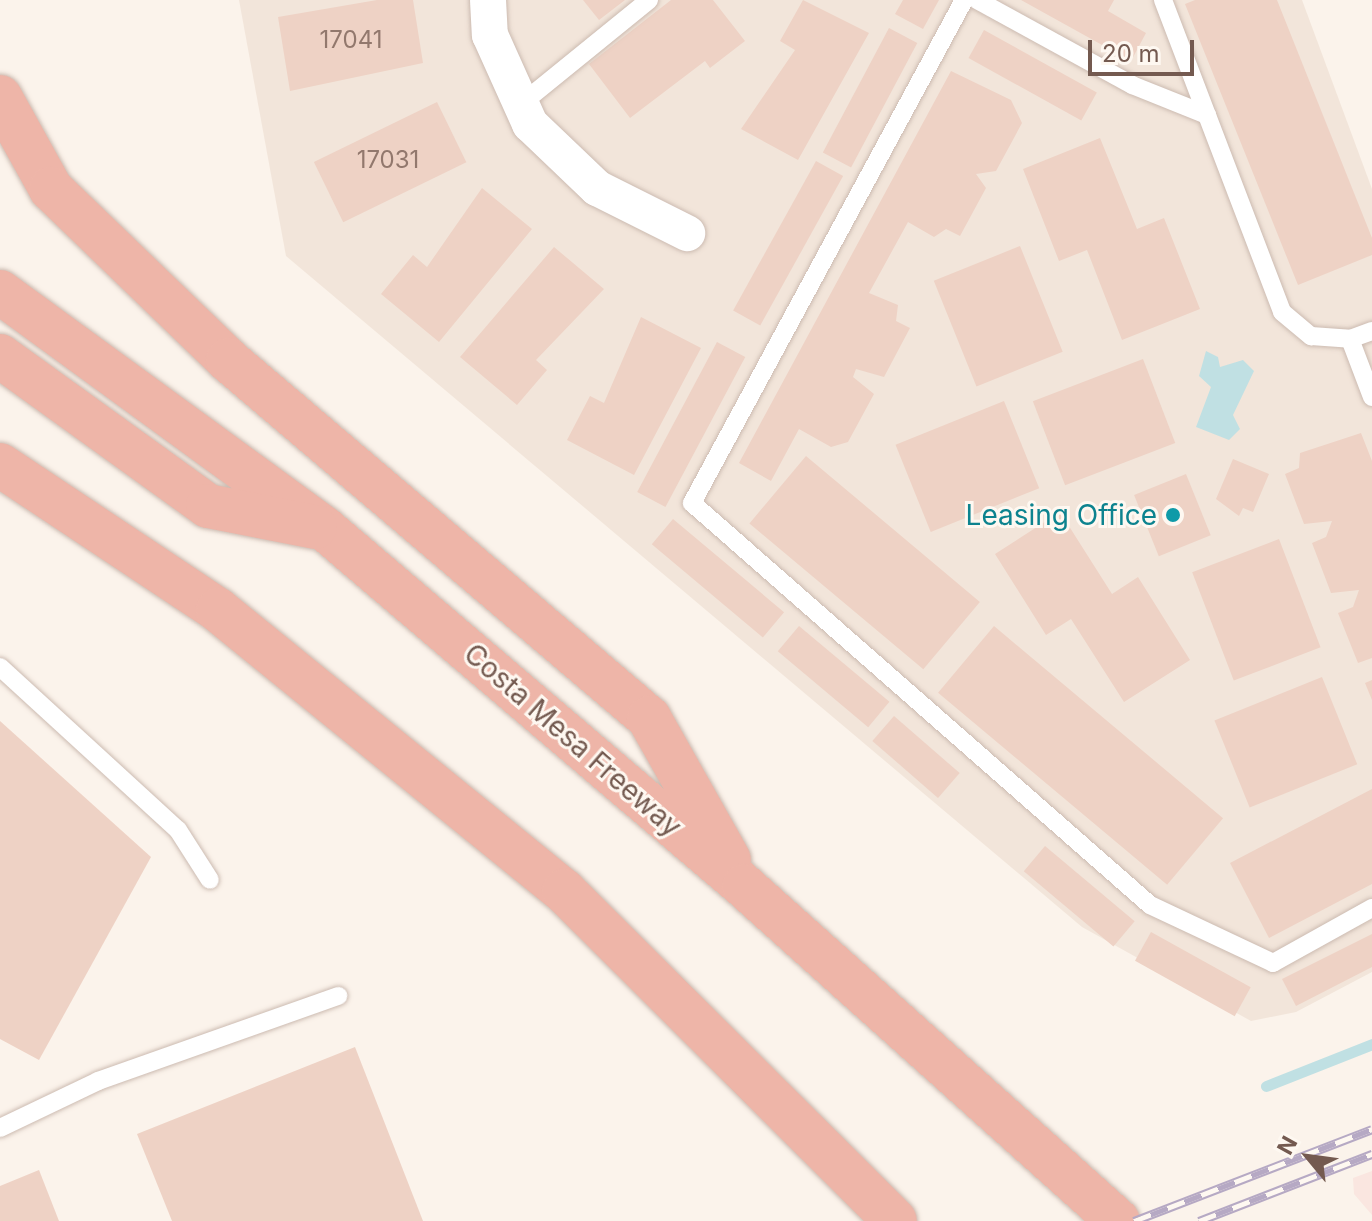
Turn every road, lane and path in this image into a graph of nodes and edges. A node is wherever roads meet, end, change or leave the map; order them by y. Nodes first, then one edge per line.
1 (488, 0) edge
2 (649, 0) edge
3 (964, 0) edge
4 (977, 0) edge
5 (1163, 0) edge
6 (0, 97) edge
7 (521, 104) junction
8 (1207, 115) junction
9 (687, 233) dead end
10 (0, 292) edge
11 (1372, 331) edge
12 (1350, 339) junction
13 (0, 356) edge
14 (1372, 397) edge
15 (0, 465) edge
16 (0, 496) edge
17 (325, 529) junction
18 (218, 610) junction
19 (0, 667) edge
20 (210, 880) dead end
21 (744, 886) junction
22 (1372, 908) edge
23 (338, 996) dead end
24 (0, 1128) edge
25 (890, 1216) edge
26 (1118, 1221) edge

1 - 7 street
2 - 7 lane
3 - 22 lane
4 - 8 lane
5 - 8 lane
6 - 21 highway
7 - 9 street
8 - 12 lane
10 - 17 highway, Costa Mesa Freeway
11 - 12 lane
12 - 14 lane
13 - 17 highway
15 - 18 highway
16 - 18 highway
17 - 21 highway, Costa Mesa Freeway
18 - 25 highway
19 - 20 lane
21 - 26 highway, Costa Mesa Freeway
23 - 24 lane

